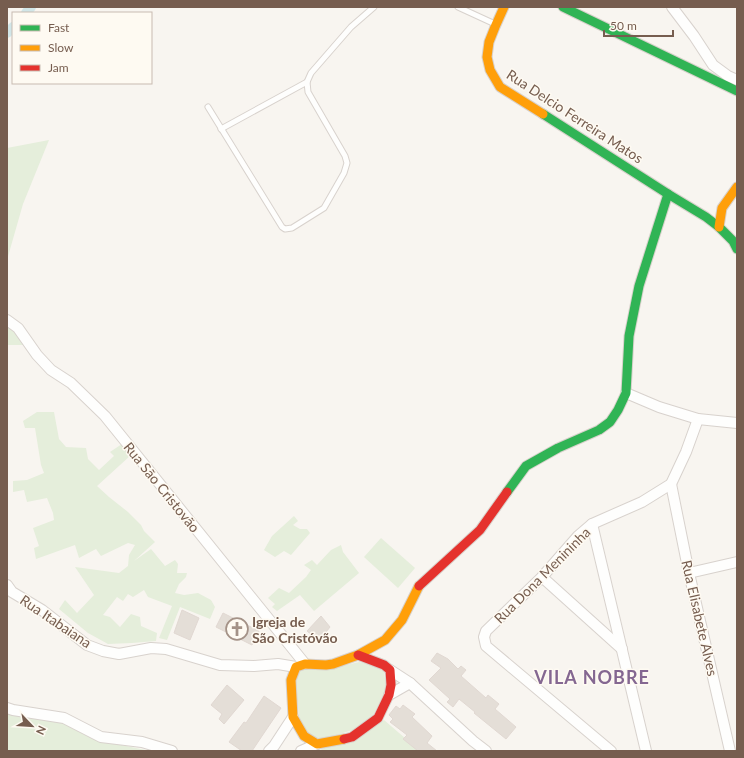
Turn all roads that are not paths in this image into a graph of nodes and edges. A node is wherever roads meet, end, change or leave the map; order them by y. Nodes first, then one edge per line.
1 (374, 7) edge
2 (458, 7) edge
3 (504, 7) edge
4 (563, 7) edge
5 (672, 7) edge
6 (496, 24) junction
7 (737, 80) edge
8 (307, 82) junction
9 (737, 91) edge
10 (208, 107) dead end
11 (222, 129) junction
12 (737, 187) edge
13 (668, 194) junction
14 (722, 208) junction
15 (706, 217) junction
16 (719, 227) junction
17 (737, 249) edge
18 (7, 320) edge
19 (626, 393) junction
20 (698, 419) junction
21 (737, 423) edge
22 (671, 484) junction
23 (592, 524) junction
24 (737, 562) edge
25 (689, 574) junction
26 (542, 577) junction
27 (7, 585) edge
28 (385, 640) junction
29 (622, 649) junction
30 (358, 655) junction
31 (301, 665) junction
32 (387, 668) junction
33 (410, 683) junction
34 (389, 695) junction
35 (7, 708) edge
36 (292, 717) junction
37 (317, 744) junction
38 (730, 750) edge
39 (172, 751) edge
40 (268, 751) edge
41 (301, 751) edge
42 (486, 751) edge
43 (611, 751) edge
44 (646, 751) edge

1 - 8 lane
2 - 6 lane
3 - 6 street, Rua Delcio Ferreira Matos
4 - 9 street
5 - 7 street
6 - 13 street, Rua Delcio Ferreira Matos
8 - 11 lane
8 - 11 lane
10 - 11 lane
12 - 14 street
13 - 15 street, Rua Delcio Ferreira Matos
13 - 19 street
14 - 15 street
14 - 16 street
15 - 16 street, Rua Delcio Ferreira Matos
16 - 17 street, Rua Delcio Ferreira Matos
18 - 31 street, Rua São Cristovão
19 - 20 street
19 - 28 street
20 - 21 street
20 - 22 street
22 - 23 street, Rua Dona Menininha
22 - 25 street, Rua Elisabete Alves
23 - 26 street, Rua Dona Menininha
23 - 29 street
24 - 25 street
25 - 38 street, Rua Elisabete Alves
26 - 29 street
26 - 43 street, Rua Dona Menininha
27 - 31 street, Rua Itabaiana
28 - 30 street
28 - 32 street
29 - 44 street
30 - 31 street
30 - 32 street
31 - 36 street
32 - 33 street
32 - 34 street
33 - 34 street
33 - 42 street
34 - 37 street
35 - 39 street
36 - 37 street
36 - 40 street
37 - 41 street

